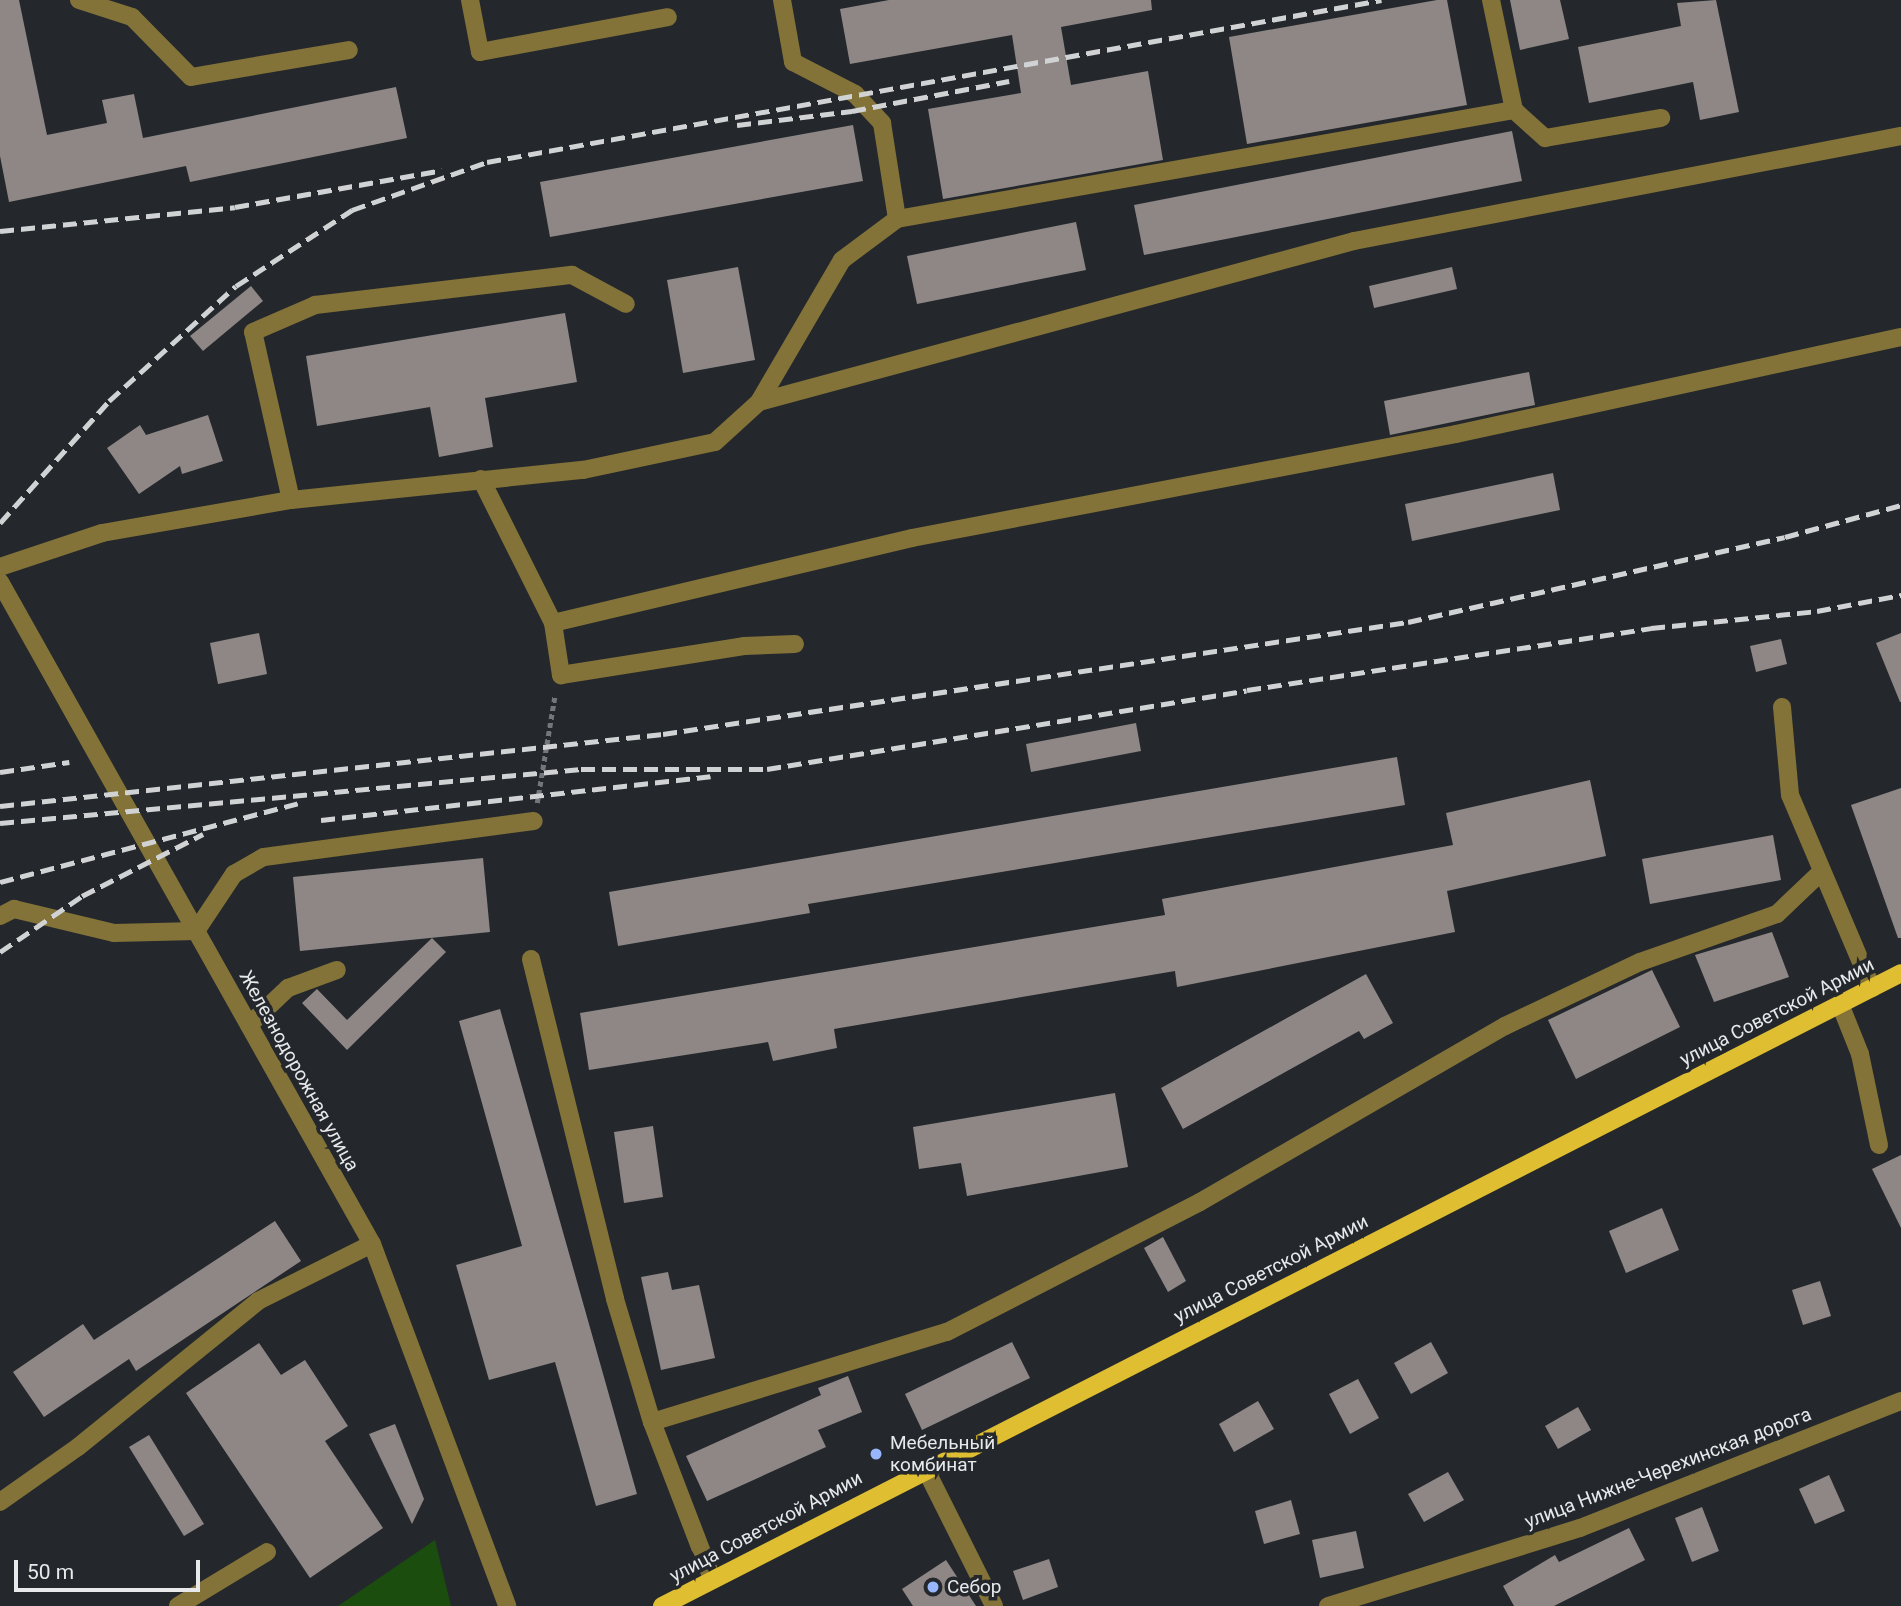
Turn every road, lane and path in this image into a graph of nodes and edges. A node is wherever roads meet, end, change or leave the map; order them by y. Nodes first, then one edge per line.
1 (79, 0) edge
2 (470, 0) edge
3 (782, 0) edge
4 (1491, 0) edge
5 (668, 16) dead end
6 (349, 50) dead end
7 (1514, 110) junction
8 (1661, 118) dead end
9 (1901, 136) edge
10 (897, 219) junction
11 (626, 304) dead end
12 (1901, 337) edge
13 (759, 402) junction
14 (481, 479) junction
15 (291, 500) junction
16 (0, 567) edge
17 (0, 582) edge
18 (553, 623) junction
19 (795, 644) dead end
20 (561, 675) junction
21 (1782, 707) dead end
22 (534, 821) joint
23 (1822, 871) junction
24 (0, 916) edge
25 (196, 930) junction
26 (531, 959) dead end
27 (337, 970) dead end
28 (1901, 973) edge
29 (1872, 988) junction
30 (1840, 1004) junction
31 (249, 1025) junction
32 (1879, 1145) dead end
33 (372, 1244) junction
34 (1901, 1401) edge
35 (652, 1422) junction
36 (925, 1468) junction
37 (0, 1502) edge
38 (267, 1552) dead end
39 (712, 1578) junction
40 (178, 1606) edge
41 (507, 1606) edge
42 (662, 1606) edge
43 (994, 1606) edge
44 (1328, 1606) edge

1 - 6 street
2 - 5 street
3 - 10 street
4 - 7 street
7 - 8 street
7 - 10 street
9 - 13 street
10 - 13 street
11 - 15 street
12 - 18 street
13 - 14 street
14 - 15 street
14 - 18 street
15 - 16 street
17 - 25 street, Железнодорожная улица
18 - 20 street
19 - 20 street
20 - 22 path
21 - 23 street
22 - 25 street
23 - 29 street
23 - 35 street
24 - 25 street
25 - 31 street, Железнодорожная улица
26 - 35 street
27 - 31 street
28 - 29 main road, улица Советской Армии
29 - 30 main road, улица Советской Армии
30 - 32 street
30 - 36 main road, улица Советской Армии
31 - 33 street, Железнодорожная улица
33 - 37 street
33 - 41 street, Железнодорожная улица
34 - 44 street, улица Нижне-Черехинская дорога
35 - 39 street
36 - 39 main road, улица Советской Армии
36 - 43 street
38 - 40 street
39 - 42 main road, улица Советской Армии

